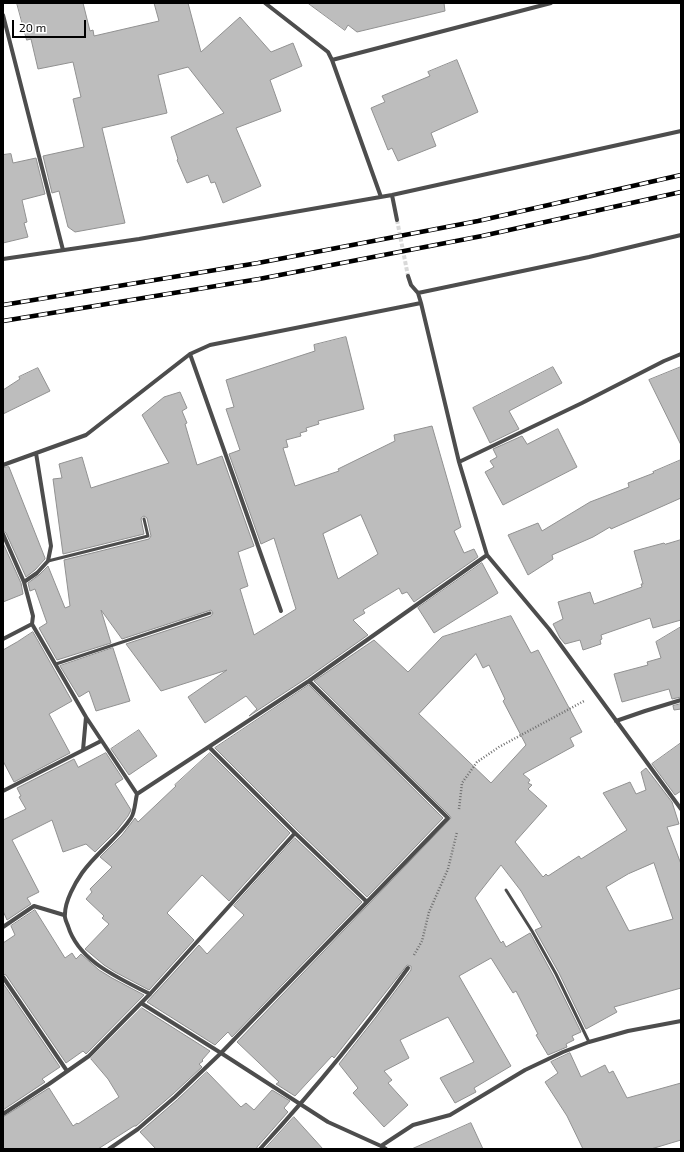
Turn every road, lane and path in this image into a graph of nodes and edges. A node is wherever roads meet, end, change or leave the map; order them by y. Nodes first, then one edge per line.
1 (265, 3) edge
2 (551, 3) edge
3 (3, 15) edge
4 (332, 60) junction
5 (681, 131) edge
6 (392, 195) junction
7 (381, 196) junction
8 (396, 220) tunnel mouth
9 (681, 235) edge
10 (64, 250) junction
11 (3, 259) edge
12 (408, 276) tunnel mouth
13 (418, 293) junction
14 (421, 303) junction
15 (190, 354) junction
16 (681, 354) edge
17 (36, 453) junction
18 (459, 462) junction
19 (3, 465) edge
20 (144, 519) dead end
21 (3, 534) edge
22 (487, 555) junction
23 (48, 561) junction
24 (24, 582) junction
25 (281, 610) dead end
26 (210, 613) dead end
27 (32, 624) junction
28 (3, 639) edge
29 (56, 664) junction
30 (309, 681) junction
31 (597, 694) junction
32 (681, 700) edge
33 (86, 717) junction
34 (616, 721) junction
35 (101, 741) junction
36 (209, 747) junction
37 (83, 750) junction
38 (3, 791) edge
39 (137, 794) junction
40 (681, 809) edge
41 (459, 812) dead end
42 (457, 831) dead end
43 (295, 833) junction
44 (506, 890) dead end
45 (367, 902) junction
46 (64, 915) junction
47 (3, 927) edge
48 (408, 968) joint
49 (3, 977) edge
50 (150, 994) junction
51 (141, 1003) junction
52 (681, 1022) edge
53 (589, 1042) junction
54 (220, 1052) junction
55 (67, 1071) junction
56 (301, 1104) junction
57 (3, 1114) edge
58 (381, 1146) junction
59 (109, 1149) edge
60 (260, 1149) edge
61 (386, 1149) edge

1 - 4 street
2 - 4 street
3 - 10 street
4 - 7 street
5 - 6 street
6 - 7 street
6 - 8 street
7 - 10 street
9 - 13 street
10 - 11 street
12 - 13 street
13 - 14 street
14 - 15 street
14 - 18 street
15 - 17 street
15 - 25 street
16 - 18 street
17 - 19 street
17 - 23 street
18 - 22 street
20 - 23 lane
21 - 24 street
22 - 30 street
22 - 31 street
23 - 24 street
24 - 27 street
26 - 29 lane
27 - 28 street
27 - 29 street
29 - 33 street
30 - 36 street
30 - 45 street
31 - 34 street
31 - 41 path
32 - 34 street
33 - 35 street
33 - 37 street
34 - 40 street
35 - 37 street
35 - 39 street
36 - 39 street
36 - 43 street
37 - 38 street
39 - 46 street
42 - 48 path
43 - 45 street
43 - 50 street
44 - 53 lane
45 - 54 street
46 - 47 street
46 - 50 street
48 - 56 street
49 - 55 street
50 - 51 street
51 - 54 street
51 - 55 street
52 - 53 street
53 - 58 street
54 - 56 street
54 - 59 street
55 - 57 street
56 - 58 street
56 - 60 street
58 - 61 street

